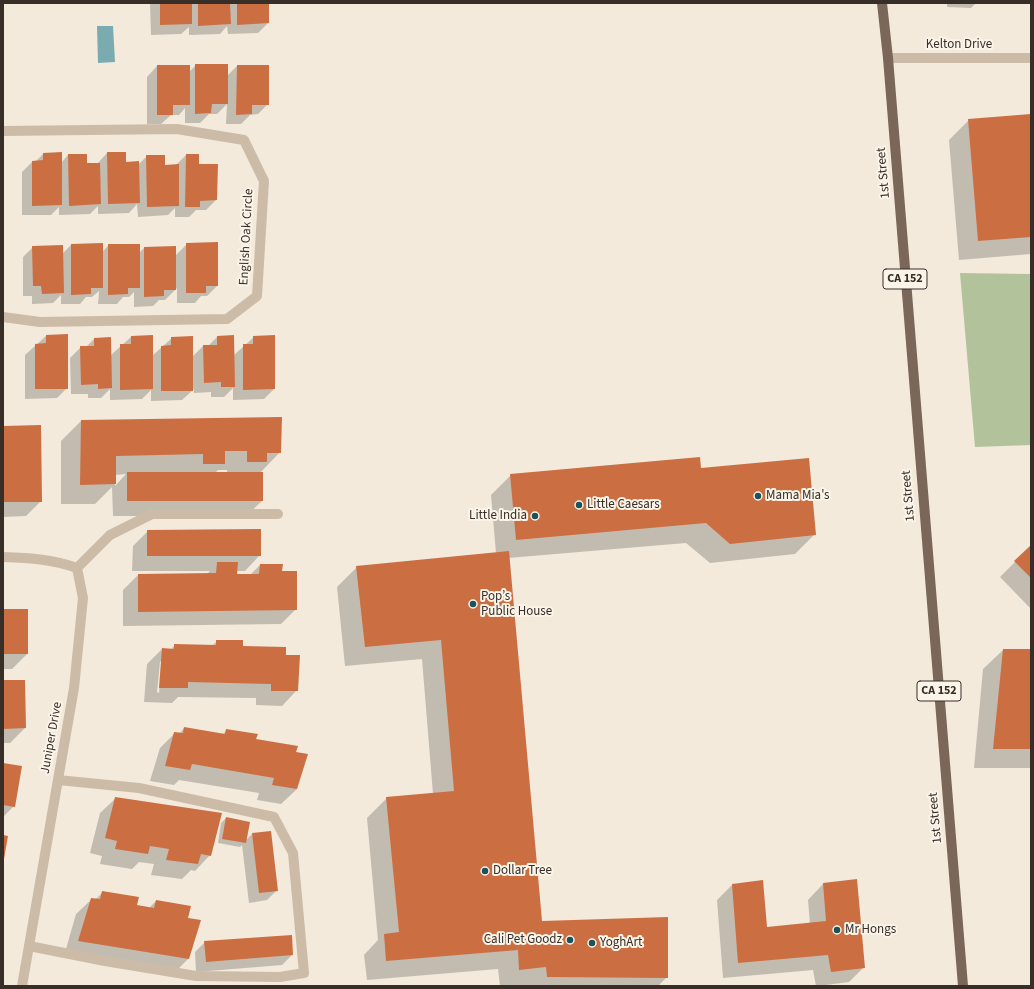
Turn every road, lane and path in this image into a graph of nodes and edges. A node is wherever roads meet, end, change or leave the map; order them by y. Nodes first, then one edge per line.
1 (882, 3) edge
2 (888, 58) junction
3 (1031, 58) edge
4 (3, 132) edge
5 (3, 317) edge
6 (278, 514) dead end
7 (3, 557) edge
8 (77, 568) junction
9 (58, 780) junction
10 (29, 946) junction
11 (22, 986) edge
12 (963, 986) edge

1 - 2 main road, 1st Street / CA 152
2 - 3 street, Kelton Drive
2 - 12 main road, 1st Street / CA 152
4 - 5 street, English Oak Circle
6 - 8 street
7 - 8 street
8 - 9 street, Juniper Drive
9 - 10 street, Juniper Drive
9 - 10 street
10 - 11 street, Juniper Drive

